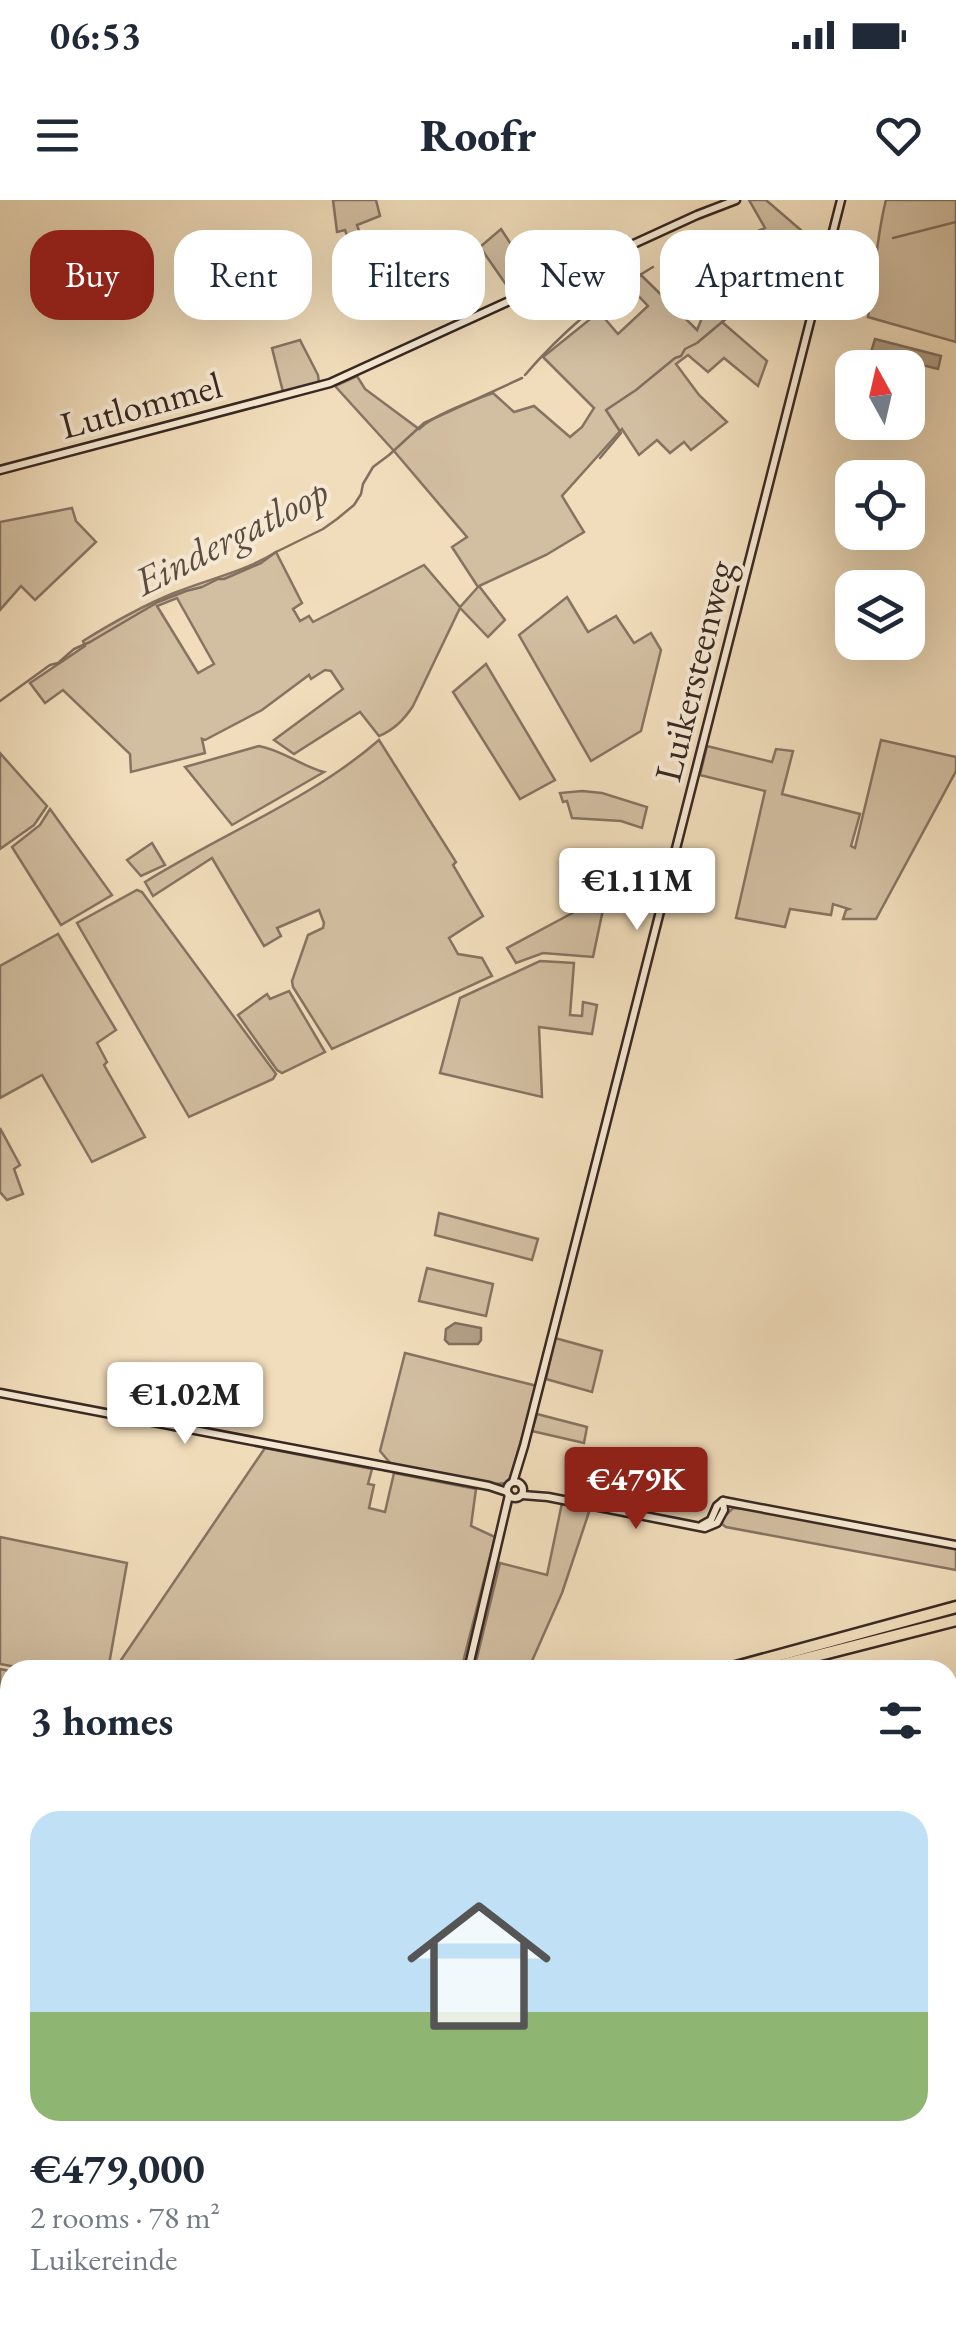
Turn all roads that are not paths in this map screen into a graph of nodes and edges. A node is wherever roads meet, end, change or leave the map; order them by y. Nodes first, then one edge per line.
1 (736, 200) edge
2 (841, 200) edge
3 (0, 470) edge
4 (0, 1393) edge
5 (515, 1490) junction
6 (956, 1545) edge
7 (956, 1608) edge
8 (956, 1620) edge
9 (470, 1660) edge
10 (761, 1660) edge
11 (800, 1660) edge

1 - 3 main road, Lutlommel
2 - 5 main road, Luikersteenweg
4 - 5 main road
5 - 6 main road
5 - 9 main road, Luikersteenweg
7 - 10 highway
8 - 11 highway

